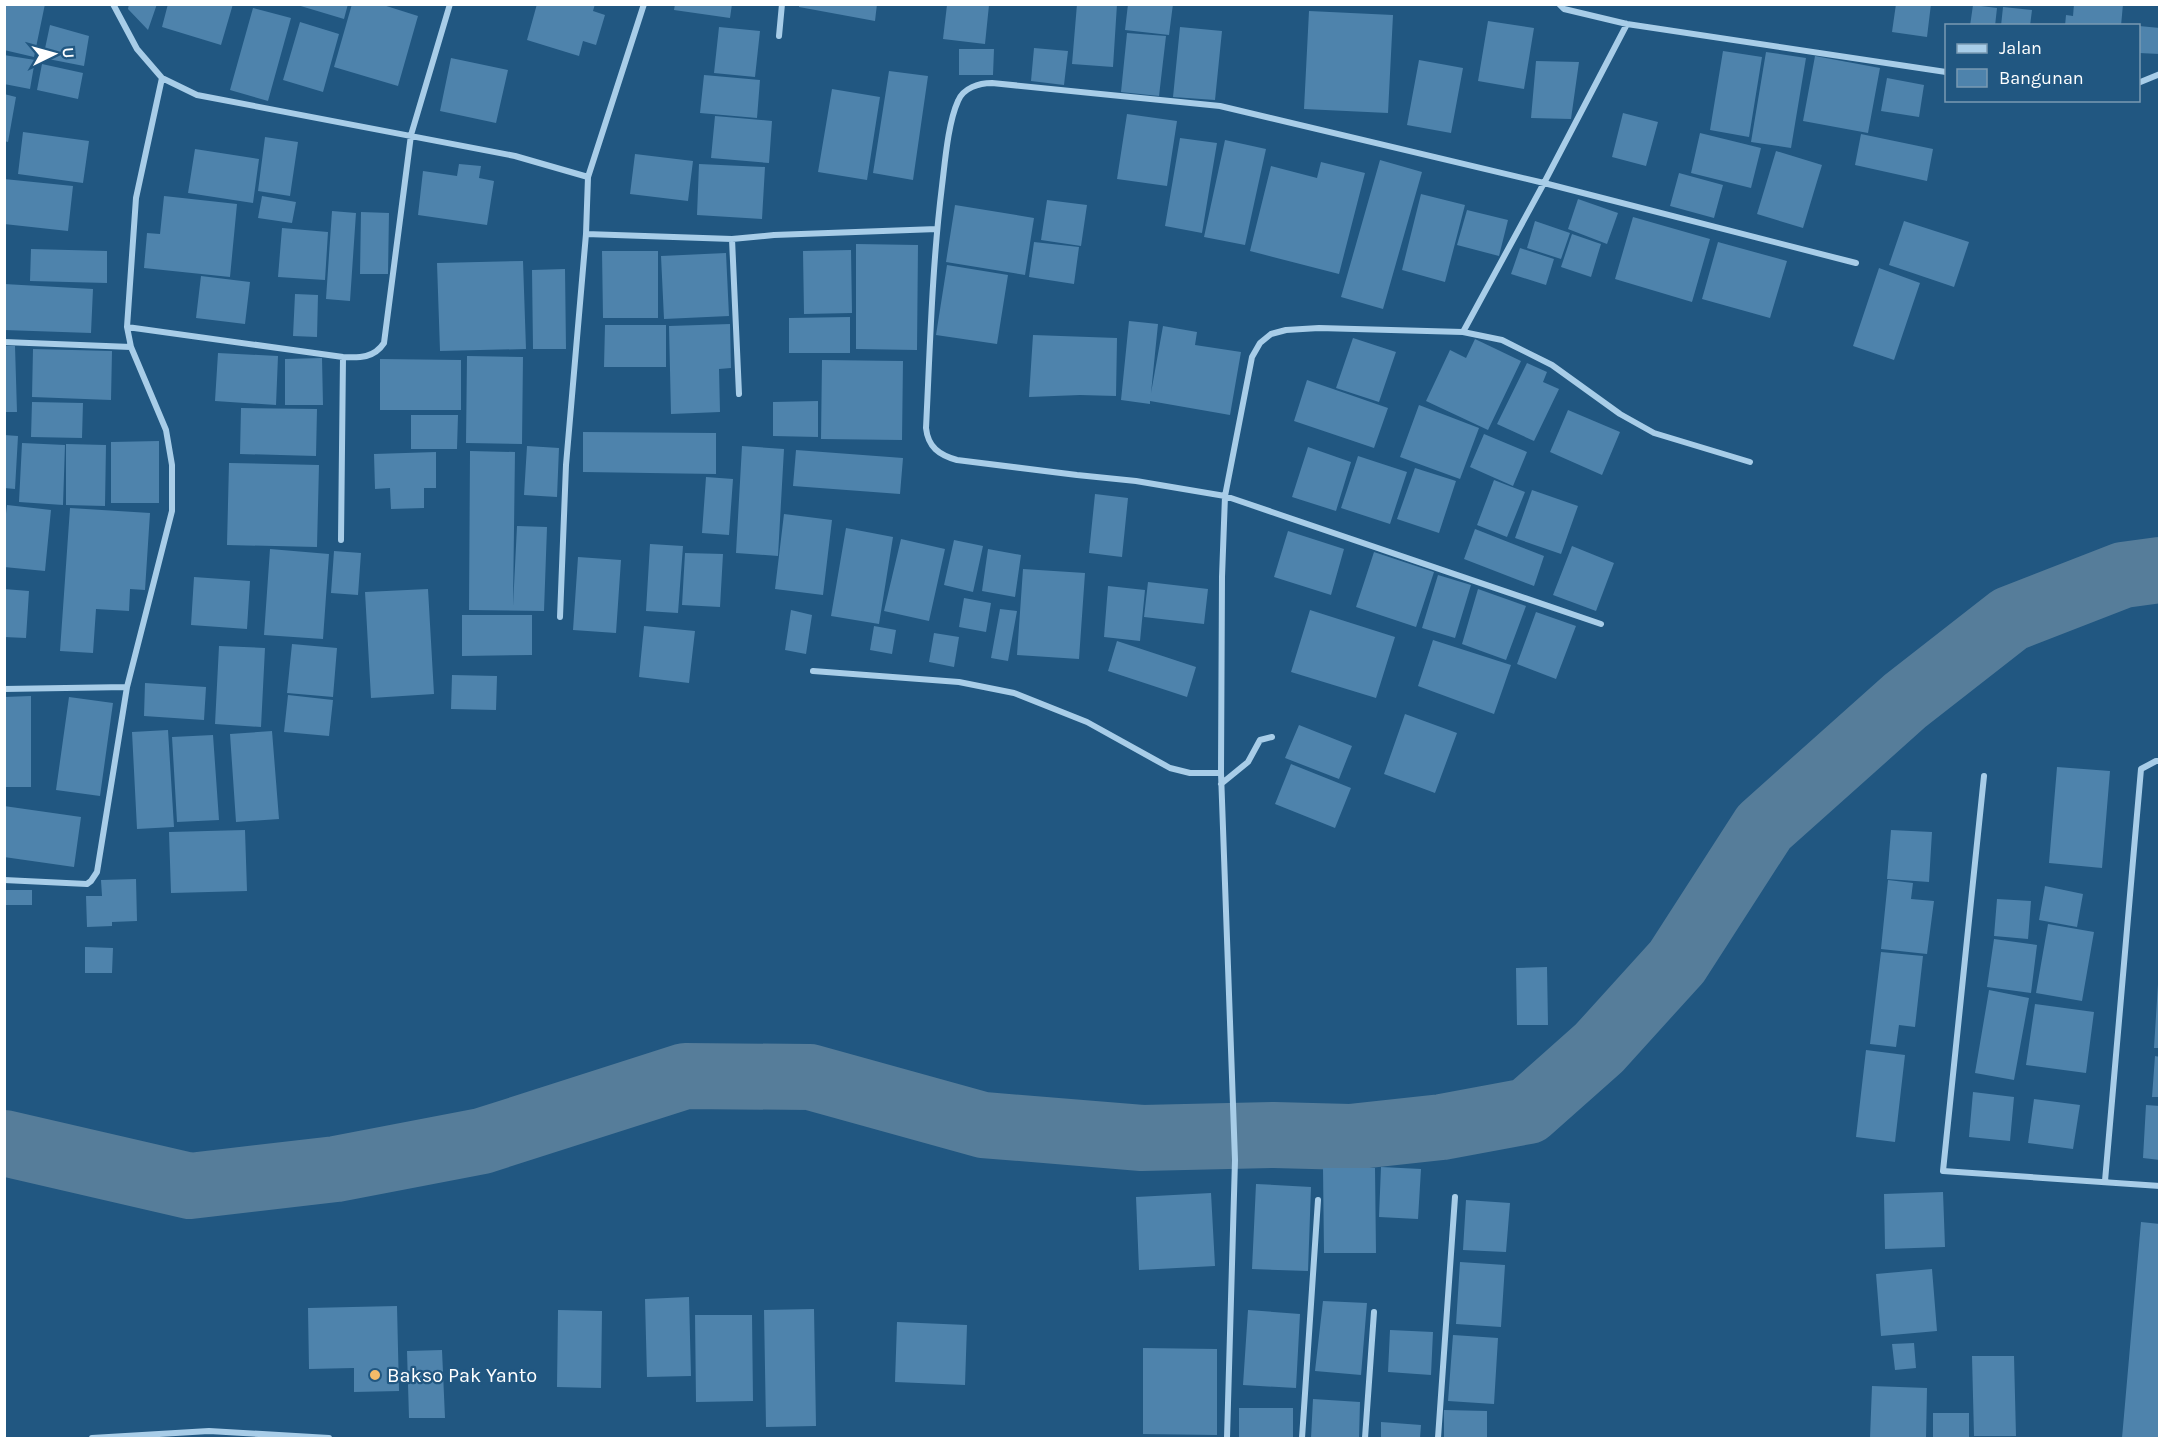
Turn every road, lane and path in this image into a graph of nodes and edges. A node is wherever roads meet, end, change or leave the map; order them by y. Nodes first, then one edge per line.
1 (113, 4) edge
2 (450, 4) edge
3 (644, 4) edge
4 (782, 4) edge
5 (1559, 4) edge
6 (1627, 24) junction
7 (779, 36) dead end
8 (1945, 72) edge
9 (2160, 74) edge
10 (162, 78) junction
11 (2140, 83) edge
12 (411, 135) junction
13 (588, 177) junction
14 (1544, 183) junction
15 (937, 229) junction
16 (586, 234) junction
17 (732, 239) junction
18 (1856, 263) dead end
19 (128, 327) junction
20 (1463, 332) junction
21 (4, 342) edge
22 (131, 347) junction
23 (343, 357) junction
24 (739, 394) dead end
25 (1750, 462) dead end
26 (1225, 496) junction
27 (341, 540) dead end
28 (560, 617) dead end
29 (1601, 624) dead end
30 (813, 670) dead end
31 (127, 687) junction
32 (4, 689) edge
33 (1272, 737) dead end
34 (2160, 761) edge
35 (1221, 773) junction
36 (1984, 776) dead end
37 (1221, 784) junction
38 (4, 880) edge
39 (2105, 1180) junction
40 (2160, 1186) edge
41 (1455, 1197) dead end
42 (1318, 1200) dead end
43 (1374, 1312) dead end
44 (193, 1435) edge
45 (92, 1438) edge
46 (329, 1438) edge
47 (1227, 1438) edge
48 (1302, 1438) edge
49 (1365, 1438) edge
50 (1438, 1438) edge

1 - 10 street
2 - 12 street
3 - 13 street
4 - 7 street
5 - 6 street
6 - 8 street
6 - 14 street
9 - 11 street
10 - 12 street
10 - 19 street
12 - 13 street
12 - 23 street
13 - 16 street
14 - 15 street
14 - 18 street
14 - 20 street
15 - 17 street
15 - 26 street
16 - 17 street
16 - 28 street
17 - 24 street
19 - 22 street
19 - 23 street
20 - 25 street
20 - 26 street
21 - 22 street
22 - 31 street
23 - 27 street
26 - 29 street
26 - 35 street
30 - 35 street
31 - 32 street
31 - 38 street
33 - 37 street
34 - 39 street
35 - 37 street
36 - 39 street
37 - 47 street
39 - 40 street
41 - 50 street
42 - 48 street
43 - 49 street
44 - 45 street
44 - 46 street

